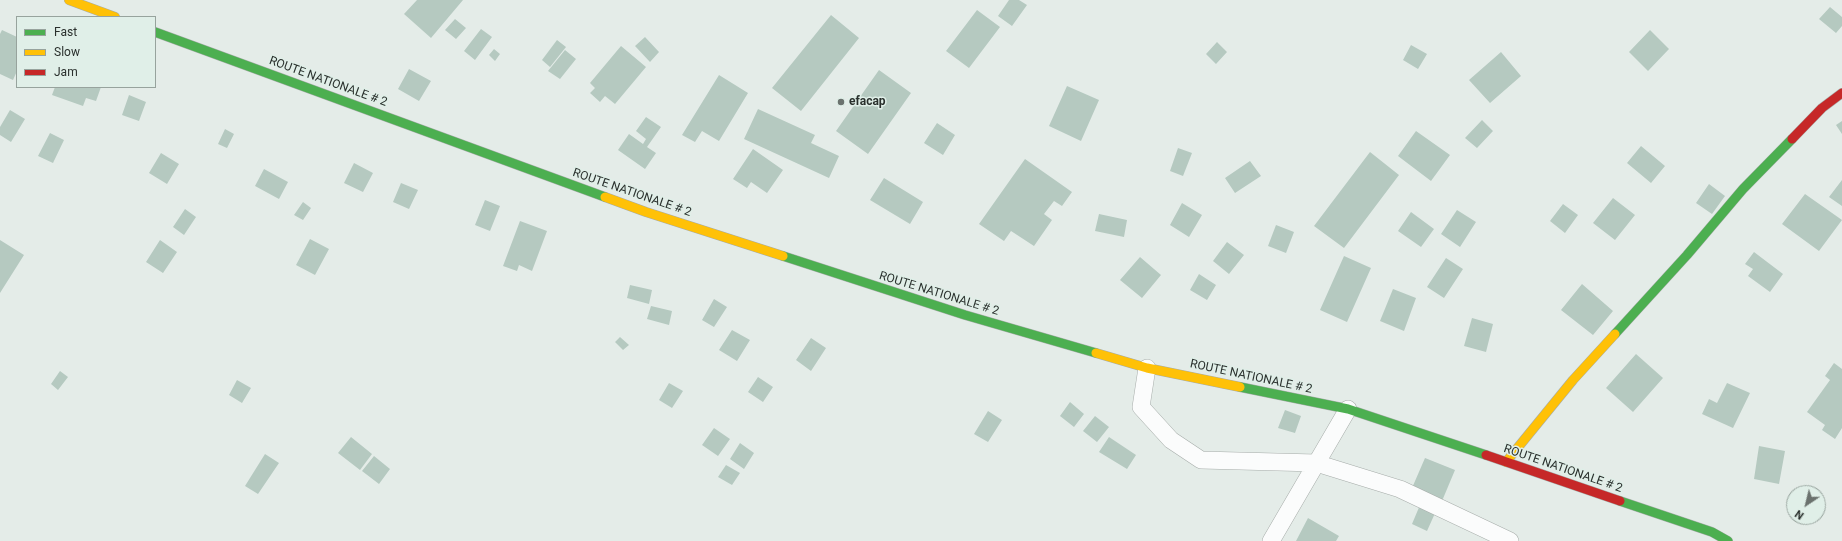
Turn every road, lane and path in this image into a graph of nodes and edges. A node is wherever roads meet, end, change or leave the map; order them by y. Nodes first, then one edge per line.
1 (69, 0) edge
2 (113, 16) edge
3 (156, 32) edge
4 (1842, 93) edge
5 (1147, 368) junction
6 (1348, 409) junction
7 (1506, 462) junction
8 (1316, 463) junction
9 (1712, 537) edge
10 (1271, 541) edge
11 (1510, 541) edge
12 (1728, 541) edge

1 - 2 main road
3 - 5 main road, ROUTE NATIONALE # 2
4 - 7 main road
5 - 6 main road, ROUTE NATIONALE # 2
5 - 8 street
6 - 7 main road, ROUTE NATIONALE # 2
6 - 8 street
7 - 9 main road, ROUTE NATIONALE # 2
8 - 10 street
8 - 11 street
9 - 12 main road, ROUTE NATIONALE # 2

